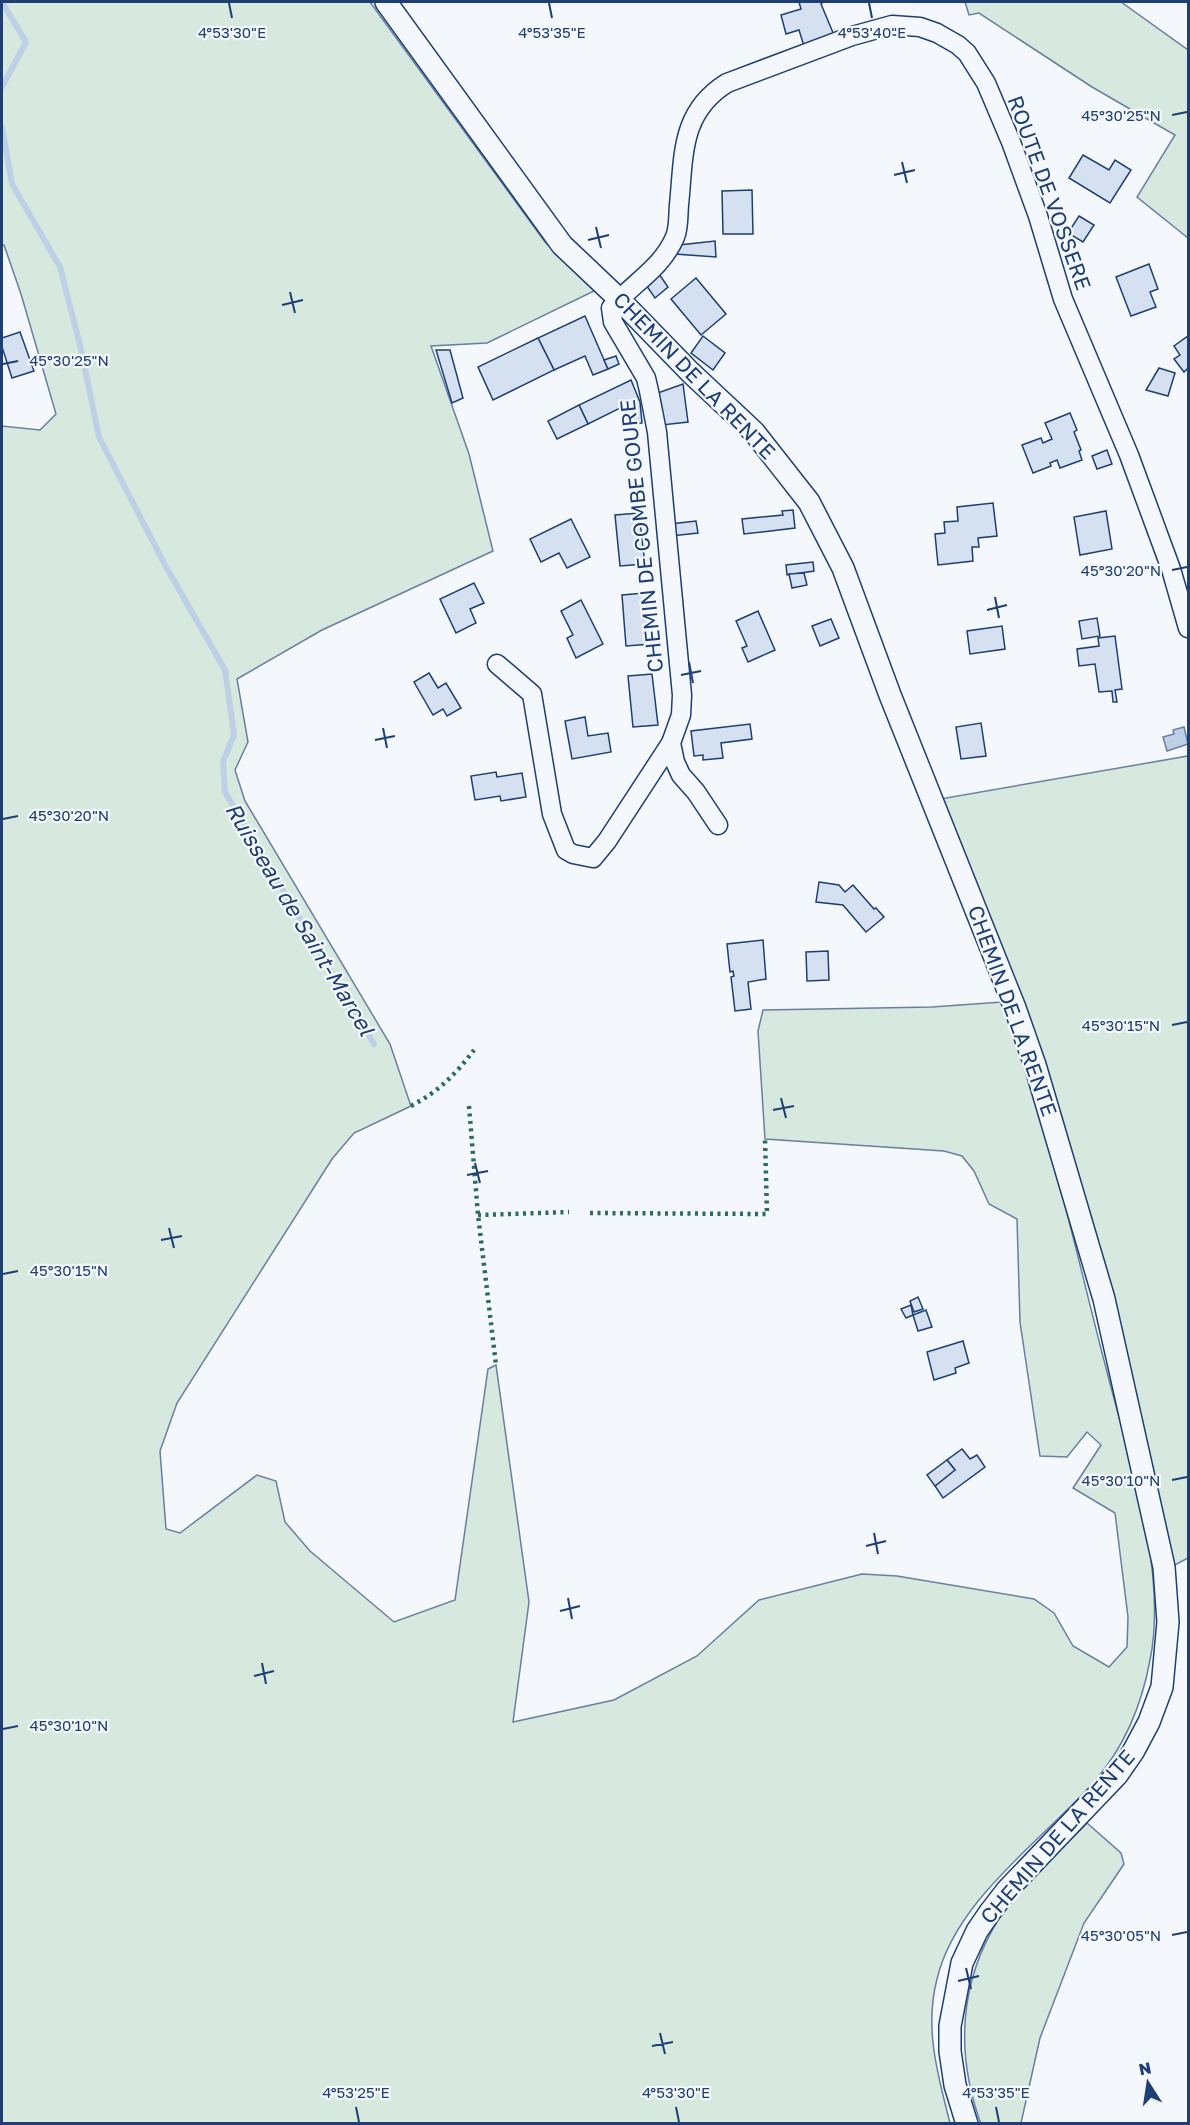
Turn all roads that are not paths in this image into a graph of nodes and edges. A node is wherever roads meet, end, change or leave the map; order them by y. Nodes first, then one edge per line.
1 (387, 2) edge
2 (619, 299) junction
3 (1188, 628) edge
4 (497, 664) dead end
5 (671, 743) junction
6 (718, 825) dead end
7 (967, 2124) edge

1 - 2 street, CHEMIN DE LA RENTE
2 - 3 street, ROUTE DE VOSSERE
2 - 5 street, CHEMIN DE COMBE GOURE
2 - 7 street, CHEMIN DE LA RENTE
4 - 5 street, CHEMIN DE COMBE GOURE
5 - 6 street

